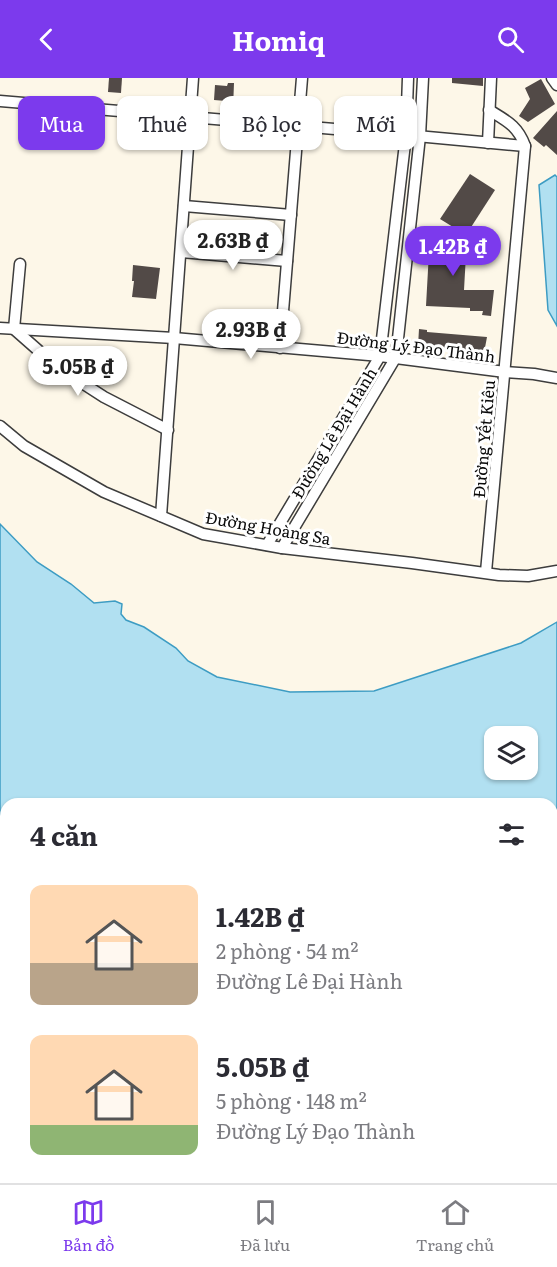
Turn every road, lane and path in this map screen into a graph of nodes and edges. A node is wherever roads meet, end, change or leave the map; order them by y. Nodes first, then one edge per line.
1 (194, 78) edge
2 (302, 78) edge
3 (408, 78) edge
4 (423, 78) edge
5 (491, 78) edge
6 (552, 78) edge
7 (557, 85) edge
8 (192, 96) edge
9 (300, 96) edge
10 (407, 96) edge
11 (0, 101) edge
12 (117, 111) edge
13 (489, 111) junction
14 (417, 136) edge
15 (420, 136) junction
16 (488, 143) junction
17 (525, 146) junction
18 (188, 150) edge
19 (296, 150) edge
20 (404, 150) edge
21 (184, 206) junction
22 (291, 215) junction
23 (181, 252) junction
24 (287, 261) junction
25 (20, 264) dead end
26 (0, 328) edge
27 (14, 329) junction
28 (174, 338) junction
29 (280, 348) junction
30 (380, 356) junction
31 (396, 357) junction
32 (505, 372) junction
33 (557, 378) edge
34 (0, 426) edge
35 (168, 430) junction
36 (161, 516) junction
37 (267, 545) junction
38 (282, 548) junction
39 (557, 571) edge
40 (486, 572) junction

1 - 8 street
2 - 9 street
3 - 10 street, Đường Lê Đại Hành
4 - 15 street, Đường Lê Đại Hành
5 - 13 street
6 - 7 street
11 - 12 street
13 - 16 street
13 - 17 street
14 - 15 street
15 - 16 street
15 - 31 street, Đường Lê Đại Hành
16 - 17 street
17 - 32 street, Đường Yết Kiêu
18 - 21 street
19 - 22 street
20 - 30 street, Đường Lê Đại Hành
21 - 22 street
21 - 23 street
22 - 24 street
23 - 24 street
23 - 28 street
24 - 29 street
25 - 27 street
26 - 27 street, Đường Lý Đạo Thành
27 - 28 street, Đường Lý Đạo Thành
27 - 35 street
28 - 29 street, Đường Lý Đạo Thành
28 - 35 street
29 - 30 street, Đường Lý Đạo Thành
30 - 31 street, Đường Lý Đạo Thành
30 - 37 street, Đường Lê Đại Hành
31 - 32 street, Đường Lý Đạo Thành
31 - 38 street, Đường Lê Đại Hành
32 - 33 street
32 - 40 street, Đường Yết Kiêu
34 - 36 street, Đường Hoàng Sa
35 - 36 street
36 - 37 street, Đường Hoàng Sa
37 - 38 street, Đường Hoàng Sa
38 - 40 street, Đường Hoàng Sa
39 - 40 street, Đường Hoàng Sa

